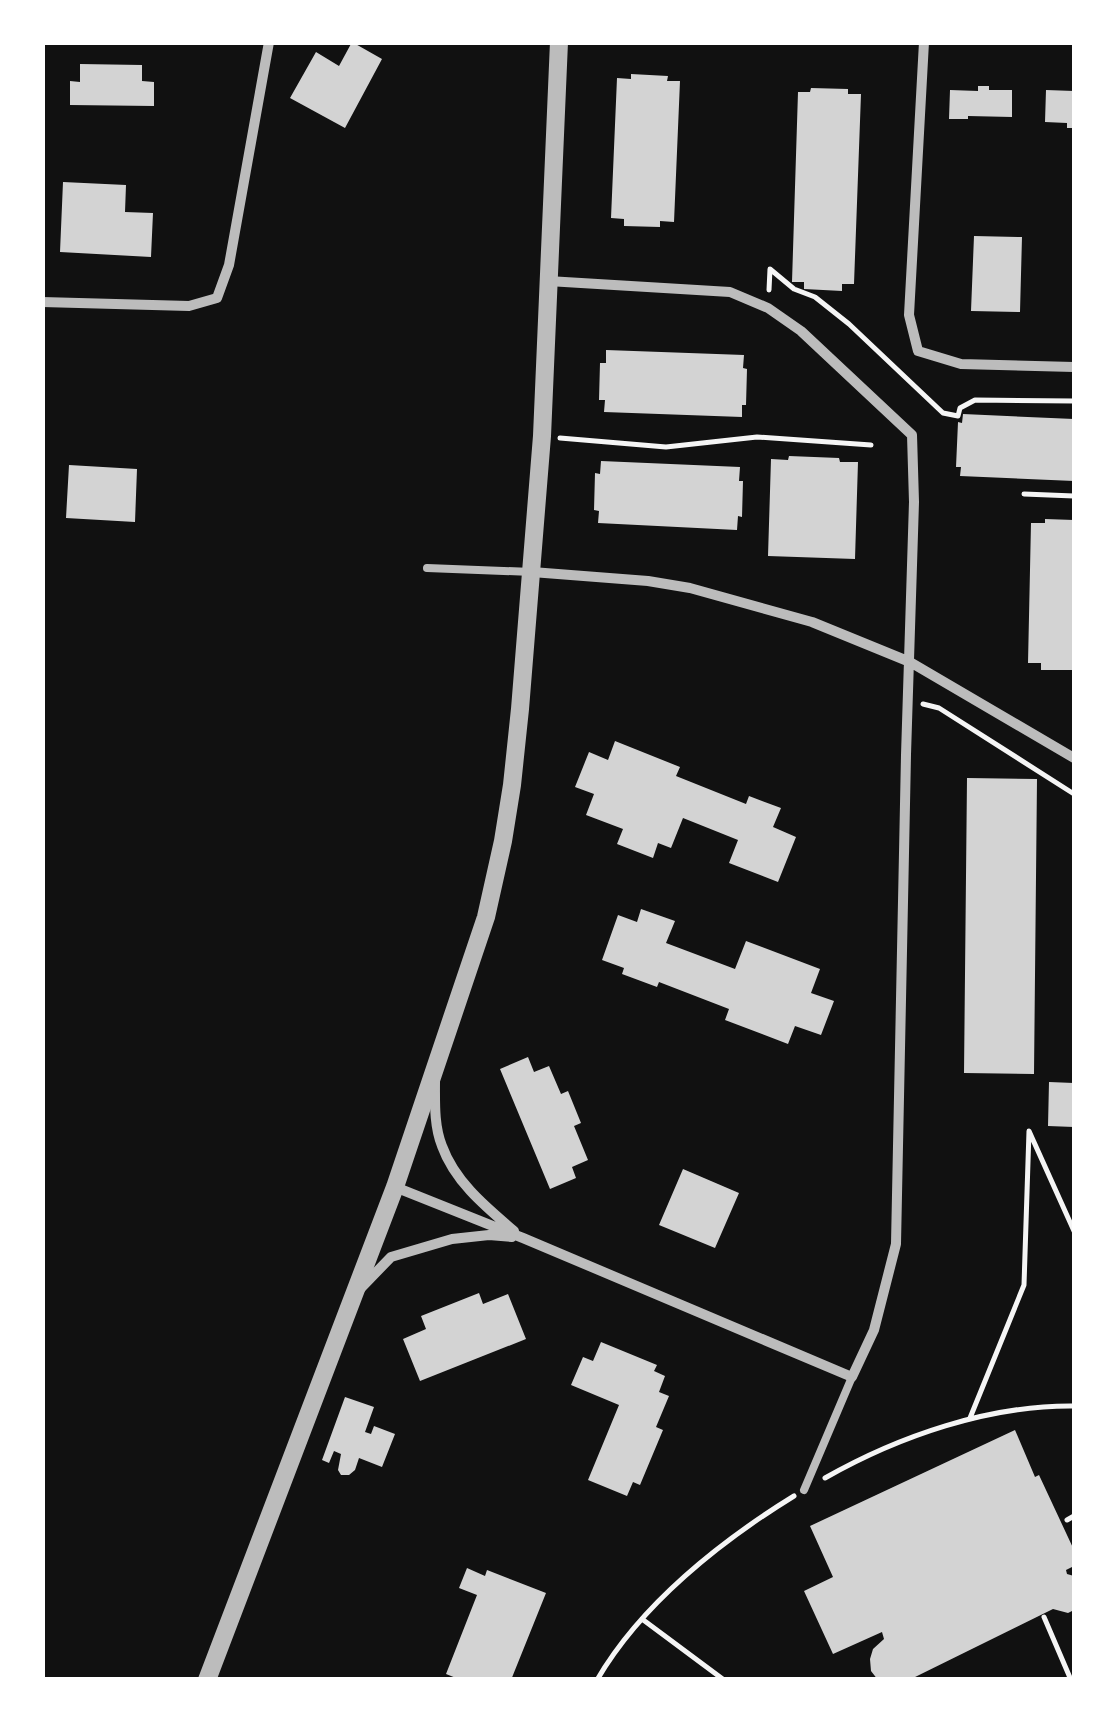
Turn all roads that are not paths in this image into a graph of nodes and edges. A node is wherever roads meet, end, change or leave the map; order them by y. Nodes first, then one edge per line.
1 (269, 42) edge
2 (559, 42) edge
3 (924, 42) edge
4 (548, 281) junction
5 (42, 302) edge
6 (1074, 367) edge
7 (427, 568) dead end
8 (532, 572) junction
9 (910, 662) junction
10 (1074, 758) edge
11 (434, 1074) junction
12 (395, 1187) junction
13 (523, 1238) junction
14 (355, 1294) junction
15 (852, 1377) junction
16 (804, 1490) road end
17 (206, 1680) edge

1 - 5 street
2 - 4 street
3 - 6 street
4 - 8 street
4 - 9 street
7 - 8 lane
8 - 9 street
8 - 11 street
9 - 10 street
9 - 15 street
11 - 12 street
11 - 13 street
12 - 13 street
12 - 14 street
13 - 14 street
13 - 15 street
14 - 17 street
15 - 16 lane

